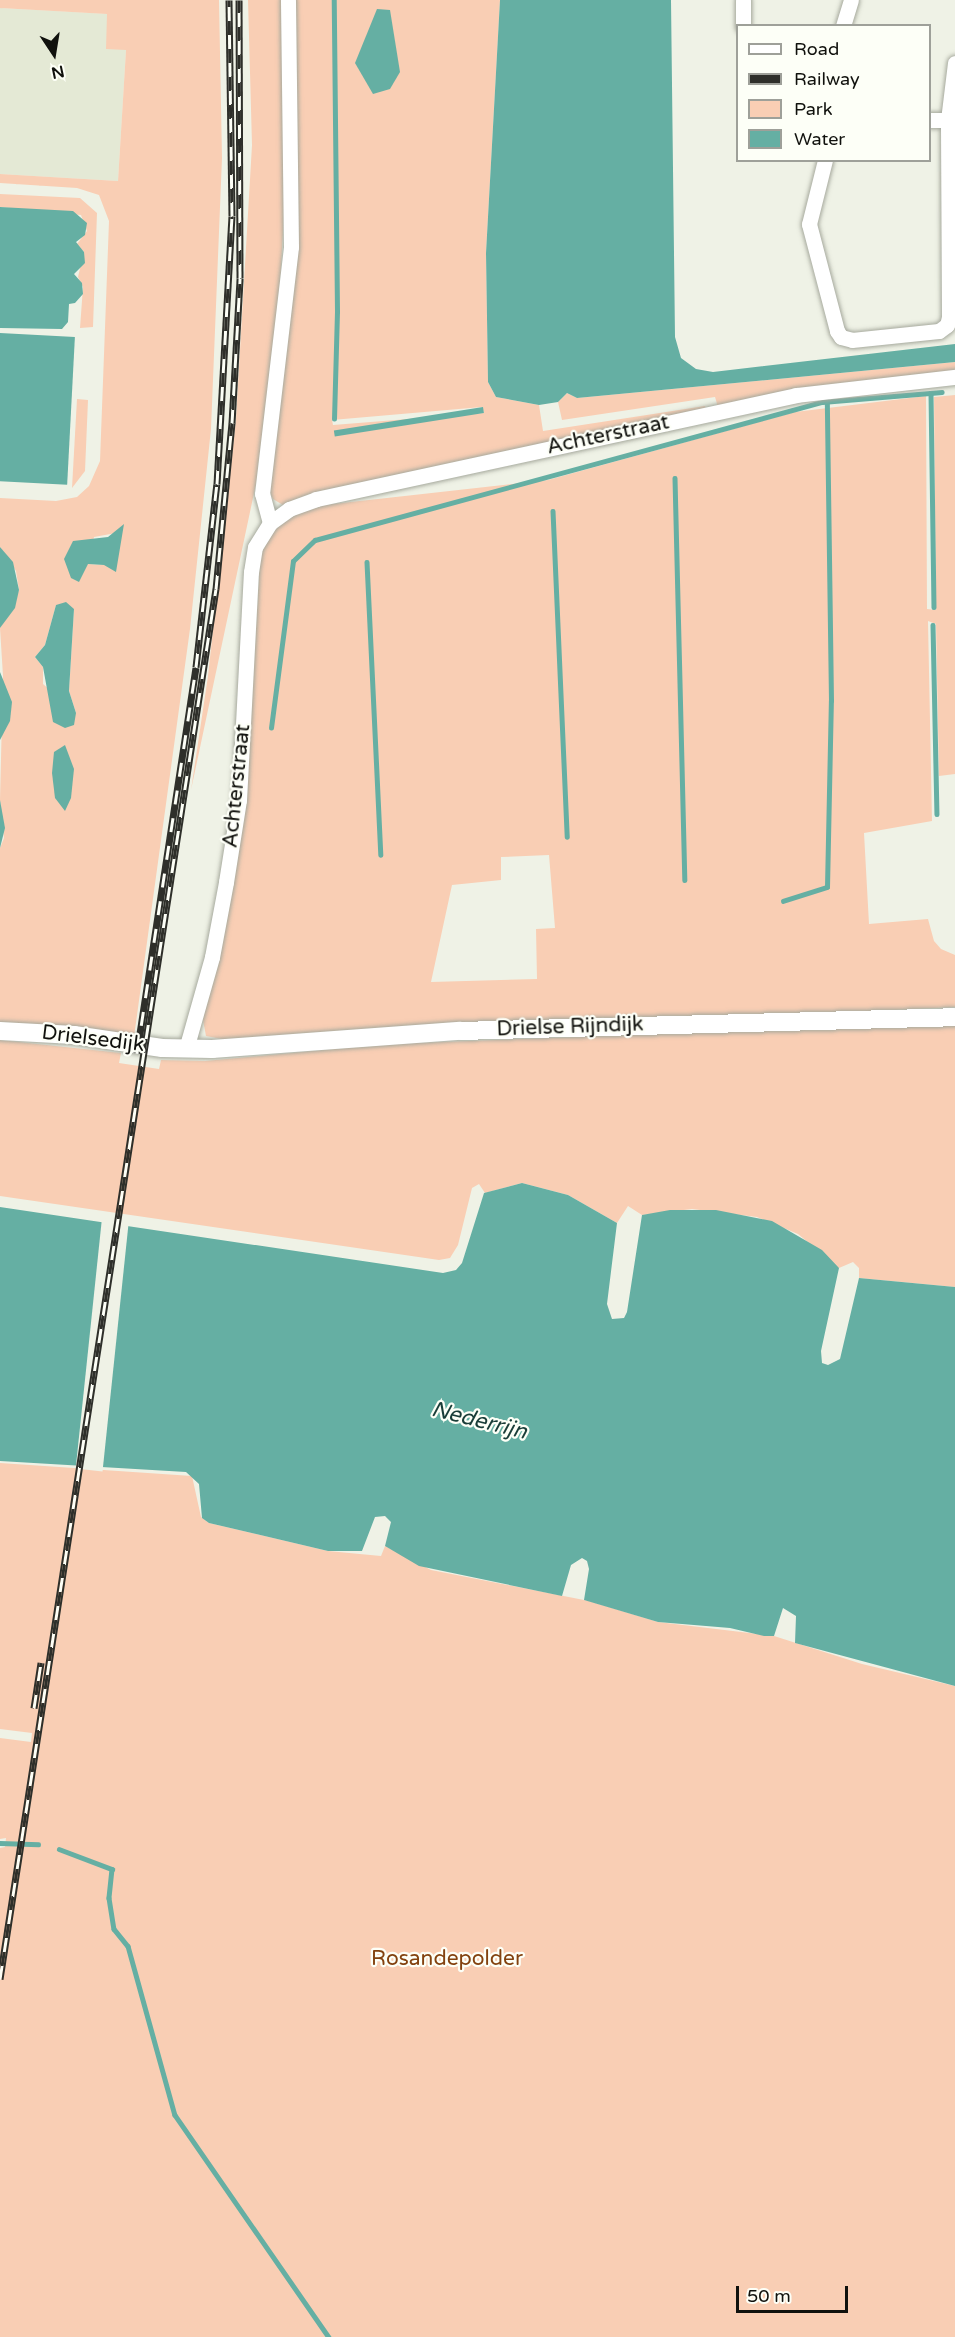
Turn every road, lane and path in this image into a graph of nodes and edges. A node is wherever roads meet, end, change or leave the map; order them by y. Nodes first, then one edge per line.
1 (288, 0) edge
2 (743, 0) edge
3 (851, 0) edge
4 (743, 24) edge
5 (844, 24) edge
6 (955, 63) edge
7 (931, 120) edge
8 (951, 120) edge
9 (824, 162) edge
10 (955, 377) edge
11 (270, 523) junction
12 (955, 1017) edge
13 (0, 1031) edge
14 (186, 1049) junction

1 - 11 street
2 - 4 street
3 - 5 street
6 - 8 street
7 - 8 street
8 - 9 street
10 - 11 street, Achterstraat
11 - 14 street, Achterstraat
12 - 14 street, Drielse Rijndijk
13 - 14 street, Drielsedijk

